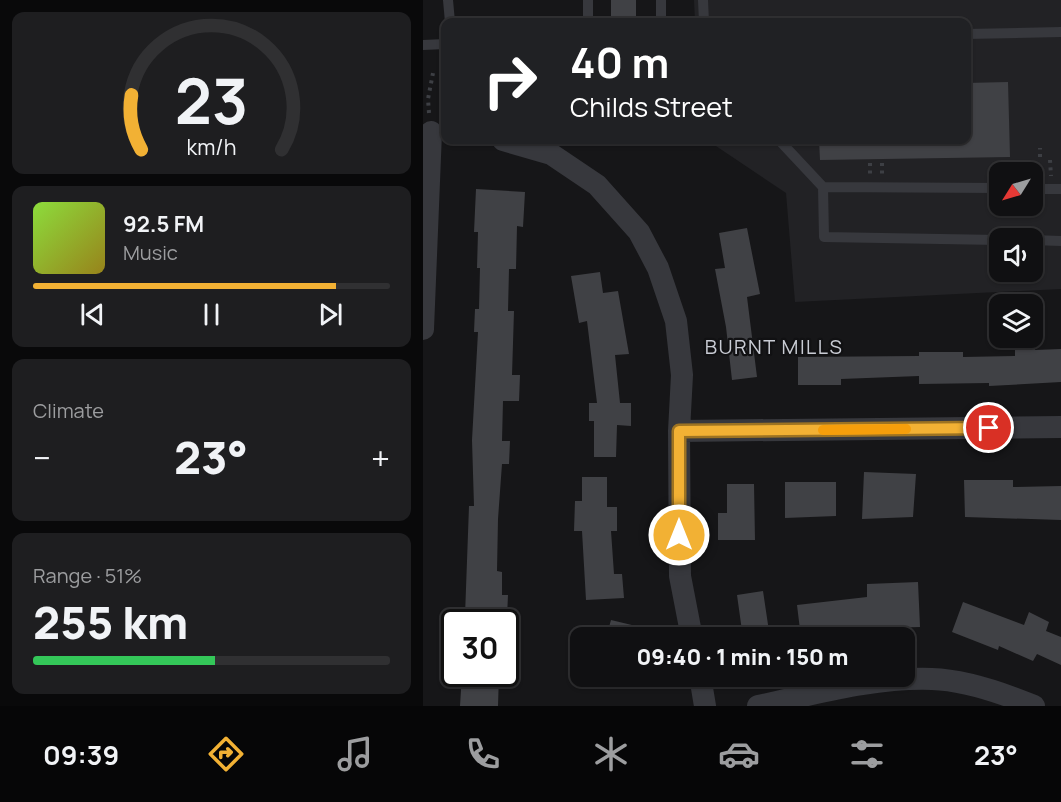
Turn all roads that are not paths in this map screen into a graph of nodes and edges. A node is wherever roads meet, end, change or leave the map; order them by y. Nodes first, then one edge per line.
1 (448, 0) edge
2 (588, 0) edge
3 (661, 0) edge
4 (703, 0) edge
5 (450, 18) edge
6 (588, 18) edge
7 (661, 18) edge
8 (704, 18) edge
9 (1061, 32) edge
10 (971, 34) edge
11 (441, 44) edge
12 (423, 45) edge
13 (433, 132) edge
14 (517, 144) edge
15 (783, 144) edge
16 (823, 187) junction
17 (989, 188) edge
18 (1043, 189) edge
19 (1061, 189) edge
20 (989, 240) edge
21 (1043, 240) edge
22 (1061, 241) edge
23 (423, 329) edge
24 (1061, 427) edge
25 (679, 431) junction
26 (690, 627) edge
27 (702, 687) edge
28 (705, 706) edge
29 (758, 706) edge
30 (1034, 706) edge

1 - 5 lane
2 - 6 lane
3 - 7 lane
4 - 8 lane
9 - 10 lane
11 - 12 lane
13 - 23 street
14 - 25 street
15 - 16 lane
16 - 17 lane
16 - 20 lane
18 - 19 lane
21 - 22 lane
24 - 25 street
25 - 26 street
27 - 28 street
29 - 30 street

